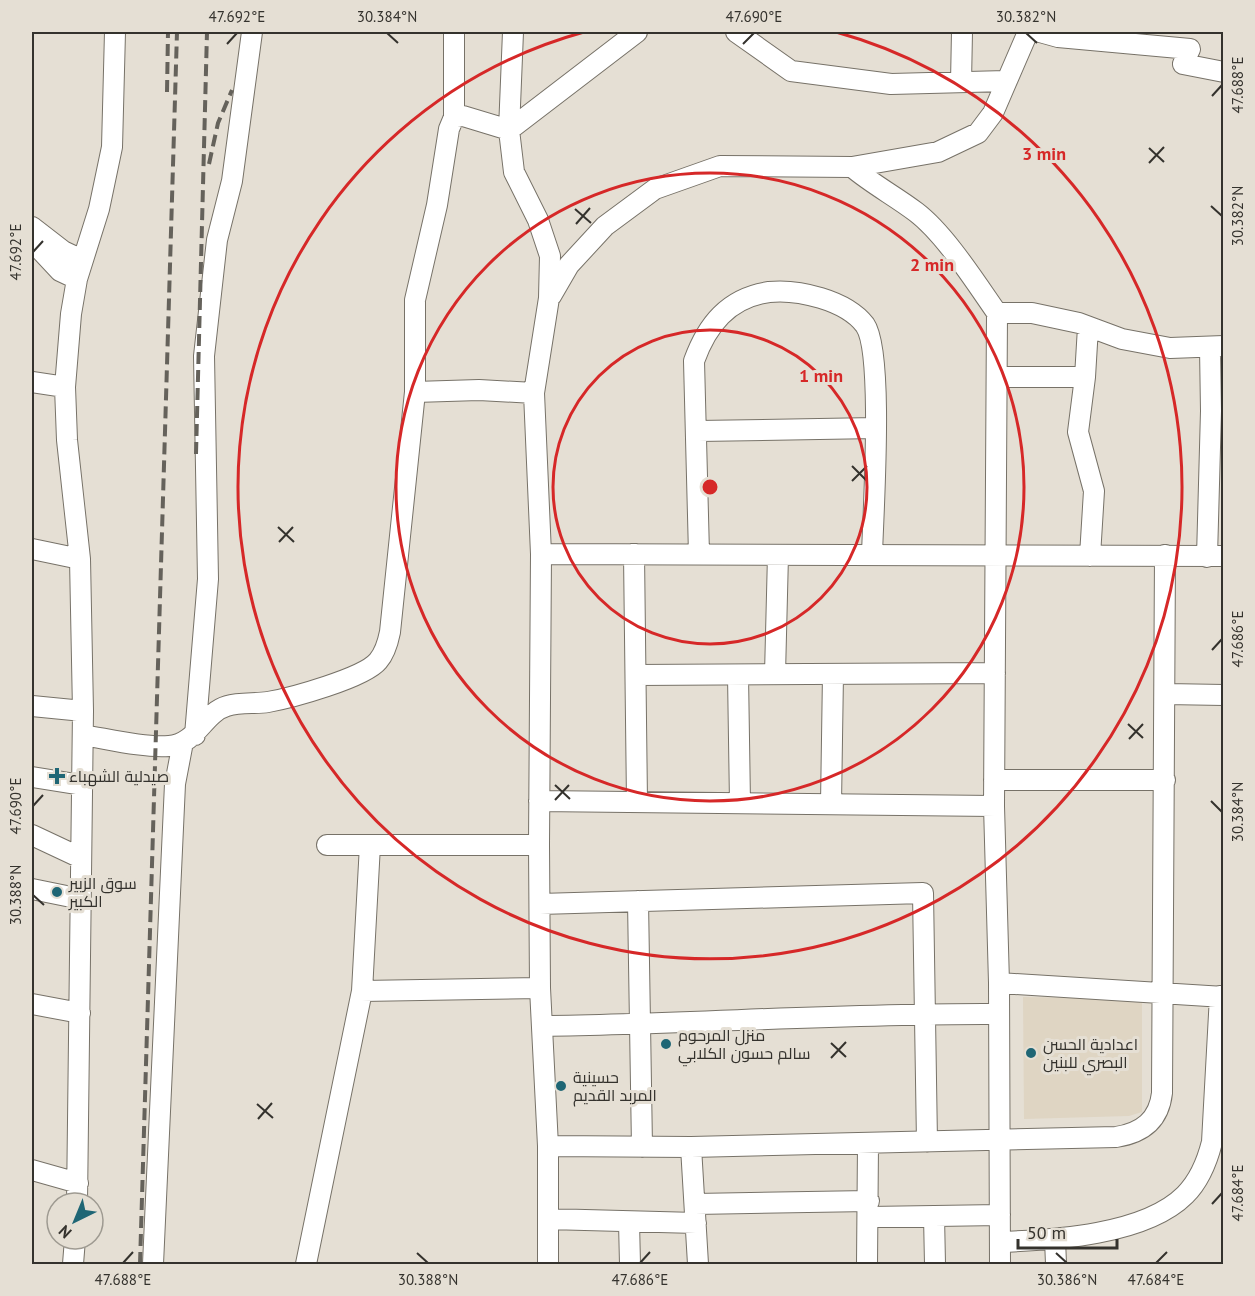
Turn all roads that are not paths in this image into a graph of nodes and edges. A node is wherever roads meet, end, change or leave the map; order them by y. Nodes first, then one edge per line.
1 (115, 32) edge
2 (454, 32) edge
3 (513, 32) edge
4 (637, 32) edge
5 (736, 32) edge
6 (962, 32) edge
7 (1028, 32) edge
8 (1040, 32) edge
9 (253, 33) edge
10 (1224, 72) edge
11 (1006, 81) junction
12 (961, 82) junction
13 (454, 117) junction
14 (509, 130) junction
15 (852, 167) junction
16 (32, 226) edge
17 (32, 241) edge
18 (82, 260) junction
19 (77, 279) junction
20 (549, 298) junction
21 (997, 313) junction
22 (1088, 327) junction
23 (1217, 347) edge
24 (997, 377) junction
25 (1085, 377) junction
26 (32, 382) edge
27 (65, 387) junction
28 (415, 392) junction
29 (534, 393) junction
30 (876, 428) junction
31 (698, 431) junction
32 (32, 549) edge
33 (541, 554) junction
34 (634, 554) junction
35 (699, 554) junction
36 (778, 555) junction
37 (872, 555) junction
38 (1165, 555) junction
39 (996, 556) junction
40 (1090, 556) junction
41 (1215, 556) edge
42 (80, 559) junction
43 (995, 673) junction
44 (775, 674) junction
45 (833, 674) junction
46 (636, 675) junction
47 (738, 675) junction
48 (1166, 694) junction
49 (1224, 696) edge
50 (32, 706) edge
51 (83, 711) junction
52 (83, 735) junction
53 (189, 738) junction
54 (32, 777) edge
55 (994, 780) junction
56 (1165, 780) junction
57 (82, 785) junction
58 (539, 801) junction
59 (637, 802) junction
60 (740, 803) junction
61 (831, 804) junction
62 (994, 806) junction
63 (32, 835) edge
64 (327, 845) dead end
65 (370, 845) junction
66 (538, 845) junction
67 (81, 858) junction
68 (32, 889) edge
69 (81, 899) junction
70 (638, 901) junction
71 (540, 904) junction
72 (999, 983) junction
73 (540, 988) junction
74 (362, 991) junction
75 (1164, 992) junction
76 (1222, 996) edge
77 (32, 1004) edge
78 (80, 1012) junction
79 (927, 1014) junction
80 (998, 1014) junction
81 (640, 1025) junction
82 (542, 1026) junction
83 (1000, 1139) junction
84 (927, 1142) junction
85 (867, 1144) junction
86 (548, 1146) junction
87 (642, 1147) junction
88 (691, 1147) junction
89 (32, 1170) edge
90 (78, 1183) junction
91 (77, 1191) edge
92 (869, 1209) junction
93 (695, 1214) junction
94 (1000, 1215) junction
95 (934, 1216) junction
96 (548, 1219) junction
97 (629, 1221) junction
98 (1055, 1239) junction
99 (1000, 1242) junction
100 (153, 1264) edge
101 (306, 1264) edge
102 (548, 1264) edge
103 (630, 1264) edge
104 (698, 1264) edge
105 (867, 1264) edge
106 (935, 1264) edge
107 (1000, 1264) edge
108 (1056, 1264) edge

1 - 18 street
2 - 13 street
3 - 14 street
4 - 14 street
5 - 12 street
6 - 12 street
7 - 11 street
8 - 10 street
9 - 53 street
11 - 12 street
11 - 15 street
13 - 14 street
13 - 28 street
14 - 20 street
15 - 20 street
15 - 21 street
16 - 18 street
17 - 19 street
18 - 19 street
19 - 27 street
20 - 29 street
21 - 22 street
21 - 24 street
22 - 23 street
22 - 25 street
23 - 41 street
24 - 25 street
24 - 39 street
25 - 40 street
26 - 27 street
27 - 42 street
28 - 29 street
28 - 53 street
29 - 33 street
30 - 31 street
30 - 31 street
30 - 37 street
31 - 35 street
32 - 42 street
33 - 34 street
33 - 58 street
34 - 35 street
34 - 46 street
35 - 36 street
36 - 37 street
36 - 44 street
37 - 39 street
38 - 40 street
38 - 41 street
38 - 48 street
39 - 40 street
39 - 43 street
42 - 51 street
43 - 45 street
43 - 55 street
44 - 45 street
44 - 47 street
45 - 61 street
46 - 47 street
46 - 59 street
47 - 60 street
48 - 49 street
48 - 56 street
50 - 51 street
51 - 52 street
52 - 53 street
52 - 57 street
53 - 100 street
54 - 57 street
55 - 56 street
55 - 62 street
56 - 75 street
57 - 67 street
58 - 59 street
58 - 66 street
59 - 60 street
60 - 61 street
61 - 62 street
62 - 72 street
63 - 67 street
64 - 65 street
65 - 66 street
65 - 74 street
66 - 71 street
67 - 69 street
68 - 69 street
69 - 78 street
70 - 71 street
70 - 79 street
70 - 81 street
71 - 73 street
72 - 75 street
72 - 80 street
73 - 74 street
73 - 82 street
74 - 101 street
75 - 76 street
75 - 83 street
76 - 98 street
77 - 78 street
78 - 90 street
79 - 80 street
79 - 81 street
79 - 84 street
80 - 83 street
81 - 82 street
81 - 87 street
82 - 86 street
83 - 84 street
83 - 94 street
84 - 85 street
85 - 88 street
85 - 92 street
86 - 87 street
86 - 96 street
87 - 88 street
88 - 93 street
89 - 90 street
90 - 91 street
92 - 93 street
92 - 95 street
92 - 105 street
93 - 97 street
93 - 104 street
94 - 95 street
94 - 99 street
95 - 106 street
96 - 97 street
96 - 102 street
97 - 103 street
98 - 99 street
98 - 108 street
99 - 107 street

